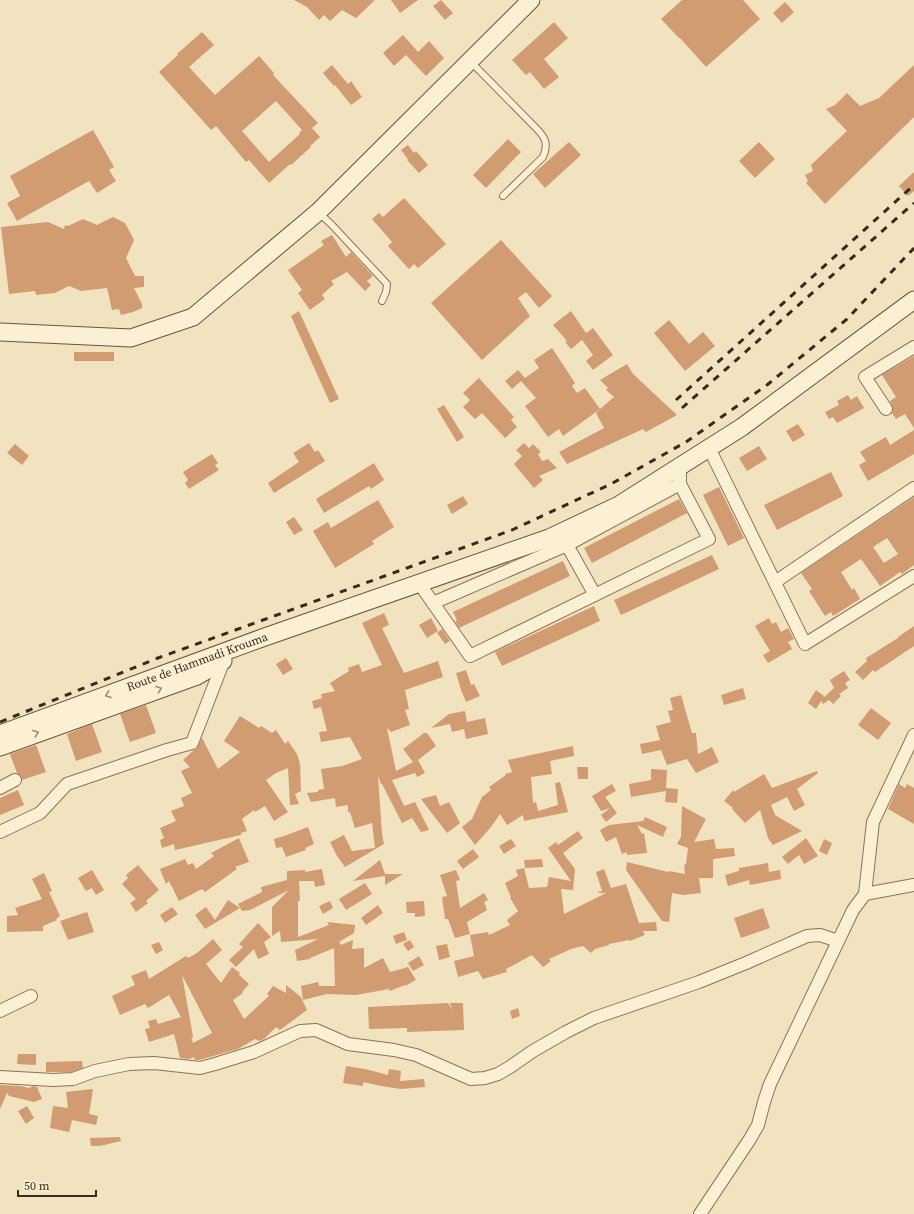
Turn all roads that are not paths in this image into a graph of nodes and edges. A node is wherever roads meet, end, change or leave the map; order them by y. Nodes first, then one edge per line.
1 (531, 0) edge
2 (470, 61) junction
3 (504, 196) dead end
4 (318, 212) junction
5 (914, 300) edge
6 (382, 301) dead end
7 (0, 332) edge
8 (914, 347) edge
9 (886, 409) dead end
10 (709, 448) junction
11 (680, 467) junction
12 (680, 484) junction
13 (914, 488) edge
14 (567, 545) junction
15 (914, 576) edge
16 (775, 582) junction
17 (418, 584) junction
18 (595, 595) junction
19 (433, 603) junction
20 (262, 638) junction
21 (224, 660) junction
22 (0, 734) edge
23 (914, 735) edge
24 (0, 747) edge
25 (909, 753) edge
26 (15, 780) dead end
27 (0, 788) edge
28 (0, 832) edge
29 (914, 885) edge
30 (865, 894) junction
31 (838, 941) junction
32 (32, 996) dead end
33 (0, 1011) edge
34 (0, 1077) edge
35 (700, 1214) edge

1 - 2 street
2 - 3 lane
2 - 4 street
4 - 6 lane
4 - 7 street
5 - 10 street
8 - 9 street
10 - 11 street
10 - 16 street
11 - 12 street
11 - 17 street
12 - 14 street
12 - 18 street
13 - 16 street
14 - 18 street
14 - 19 street
15 - 16 street
17 - 19 street
17 - 20 street
18 - 19 street
20 - 21 street, Route de Hammadi Krouma
20 -> 22 street, Route de Hammadi Krouma
24 -> 21 street, Route de Hammadi Krouma
21 - 28 street
23 - 25 street
25 - 30 street
26 - 27 street
29 - 30 street
30 - 31 street
31 - 34 street
31 - 35 street
32 - 33 street

